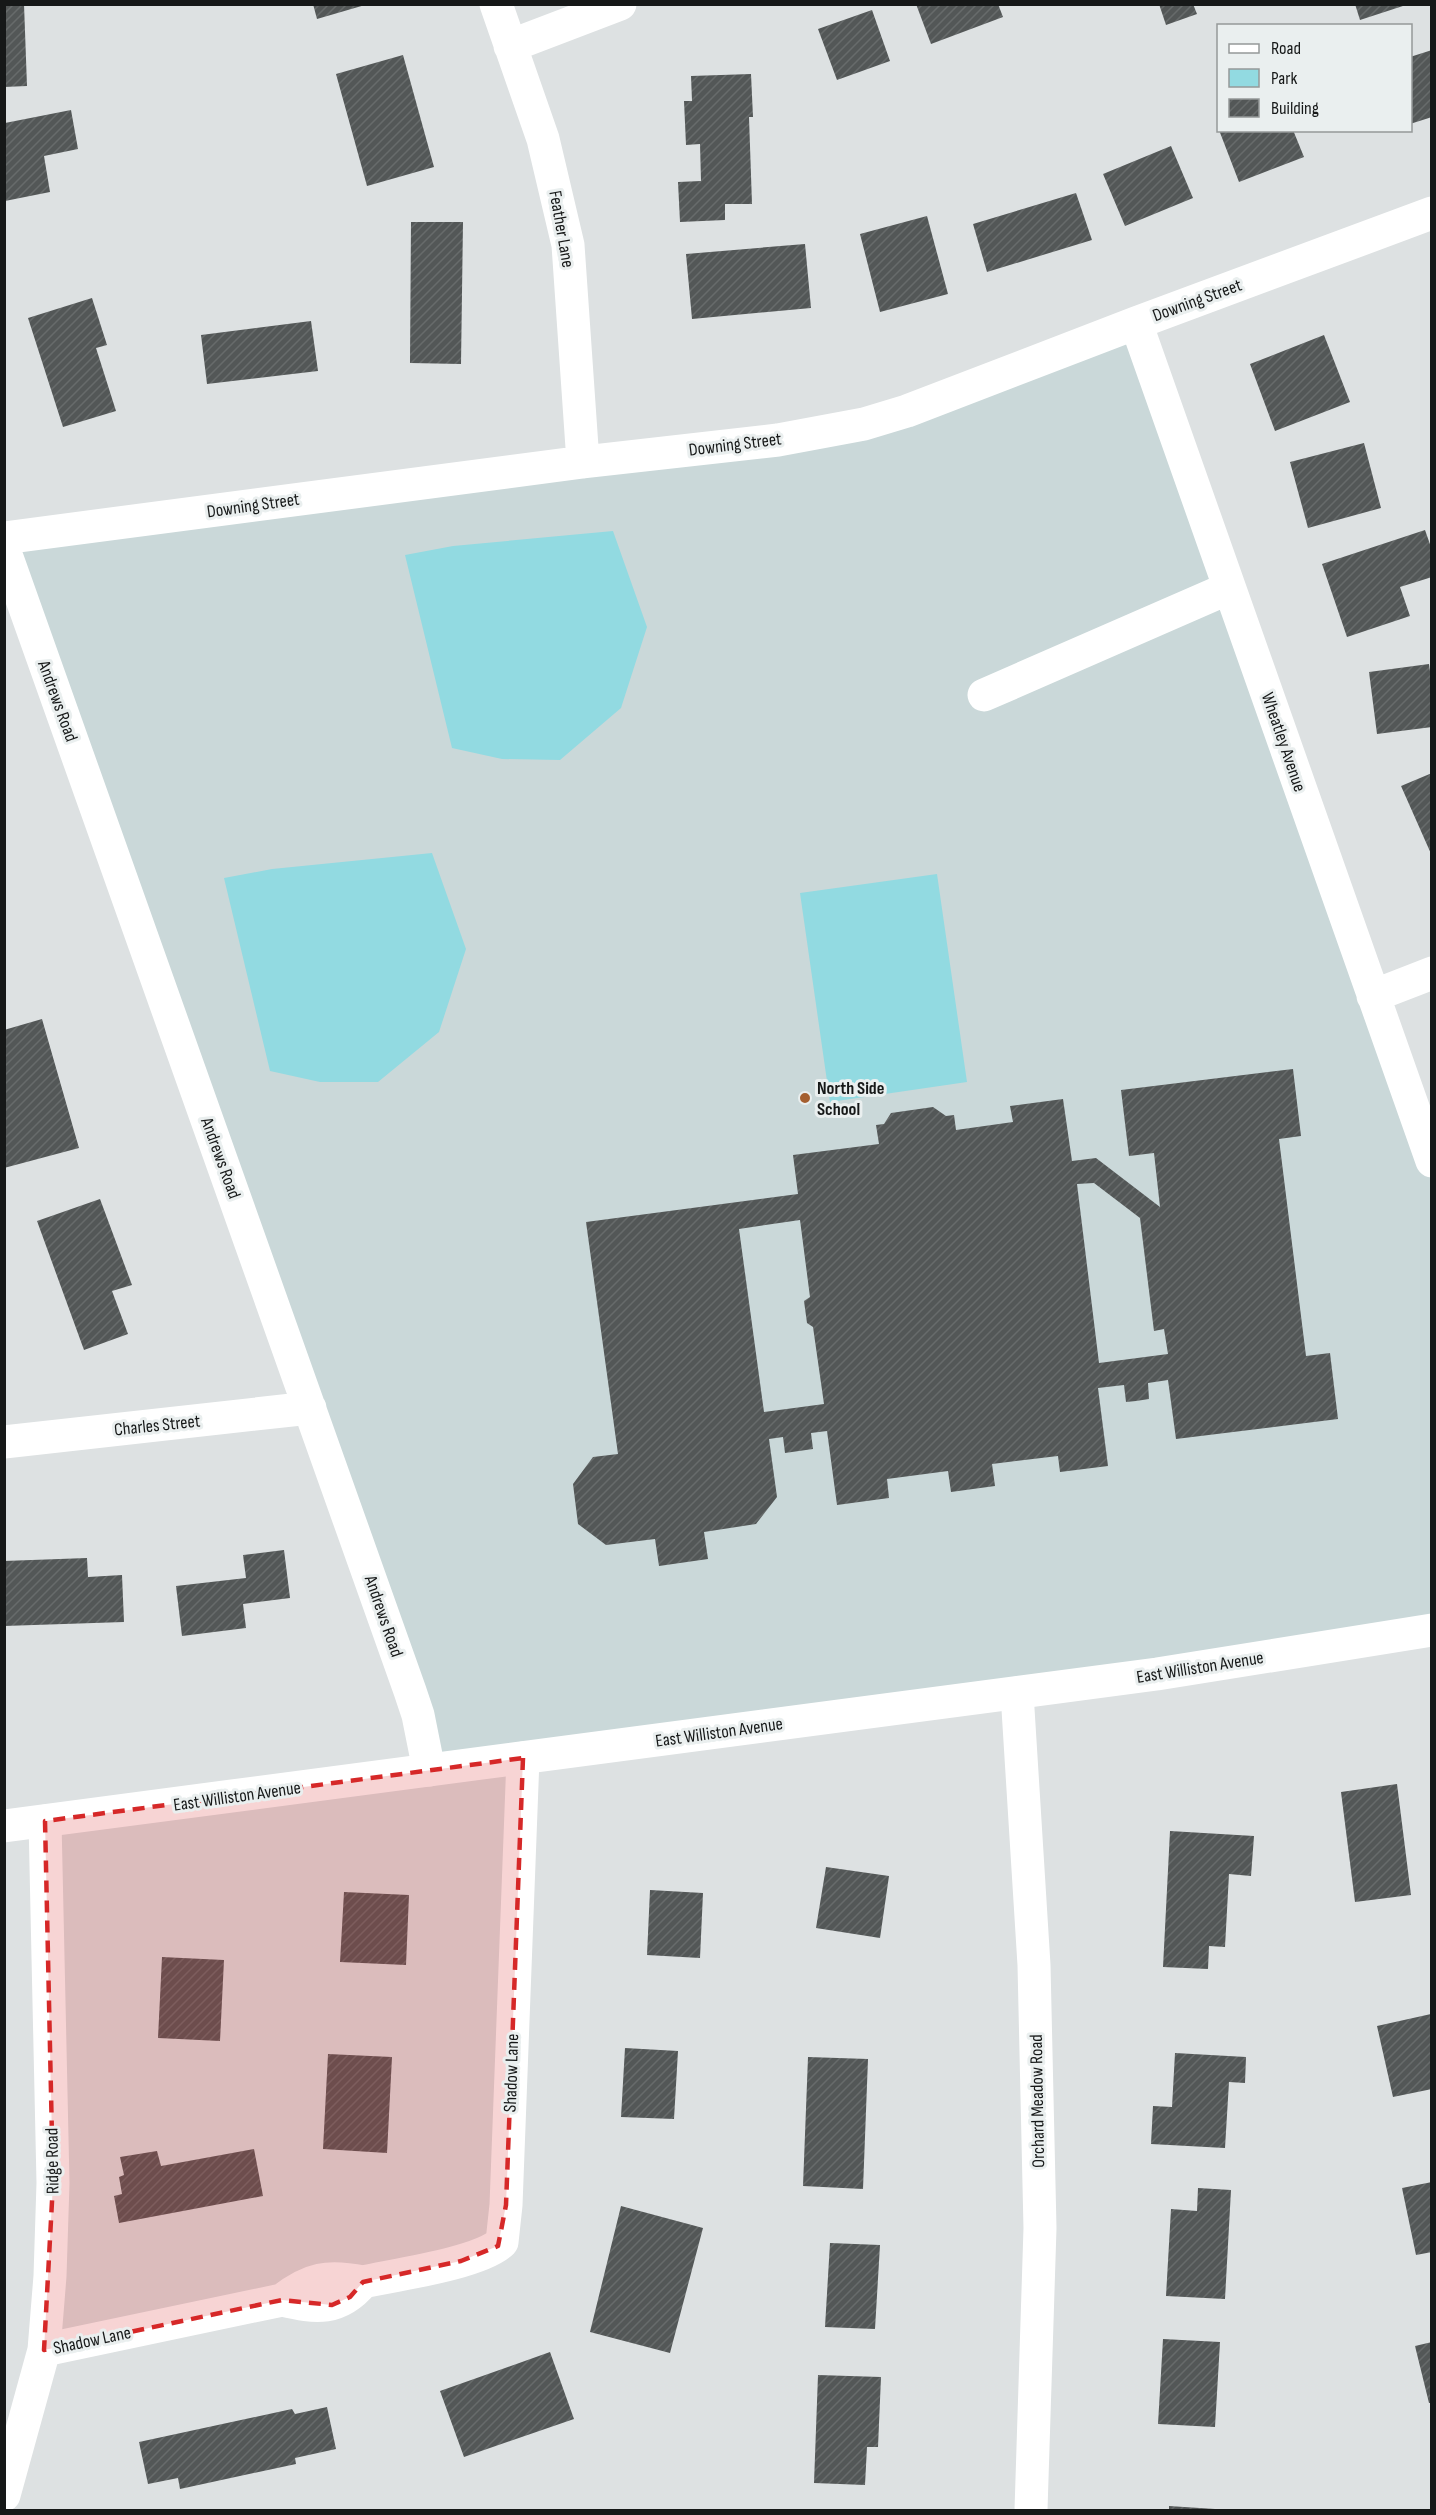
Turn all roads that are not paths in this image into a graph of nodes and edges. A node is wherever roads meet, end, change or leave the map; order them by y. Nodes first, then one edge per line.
1 (496, 4) edge
2 (620, 4) edge
3 (510, 46) junction
4 (1431, 213) edge
5 (1136, 323) junction
6 (583, 462) junction
7 (4, 538) edge
8 (4, 549) edge
9 (1229, 588) junction
10 (984, 695) dead end
11 (1431, 974) edge
12 (1373, 996) junction
13 (1431, 1161) edge
14 (310, 1408) junction
15 (4, 1442) edge
16 (1431, 1630) edge
17 (1017, 1693) junction
18 (523, 1758) junction
19 (429, 1770) junction
20 (45, 1821) junction
21 (4, 1826) edge
22 (44, 2350) junction
23 (4, 2495) edge
24 (1031, 2511) edge

1 - 3 street, Feather Lane
2 - 3 street
3 - 6 street, Feather Lane
4 - 5 street, Downing Street
5 - 6 street, Downing Street
5 - 9 street, Wheatley Avenue
6 - 7 street, Downing Street
8 - 14 street, Andrews Road
9 - 10 street
9 - 12 street, Wheatley Avenue
11 - 12 street
12 - 13 street, Wheatley Avenue
14 - 15 street, Charles Street
14 - 19 street, Andrews Road
16 - 17 street, East Williston Avenue
17 - 18 street, East Williston Avenue
17 - 24 street, Orchard Meadow Road
18 - 19 street, East Williston Avenue
18 - 22 street, Shadow Lane
19 - 20 street, East Williston Avenue
20 - 21 street, East Williston Avenue
20 - 22 street, Ridge Road
22 - 23 street, Ridge Road

